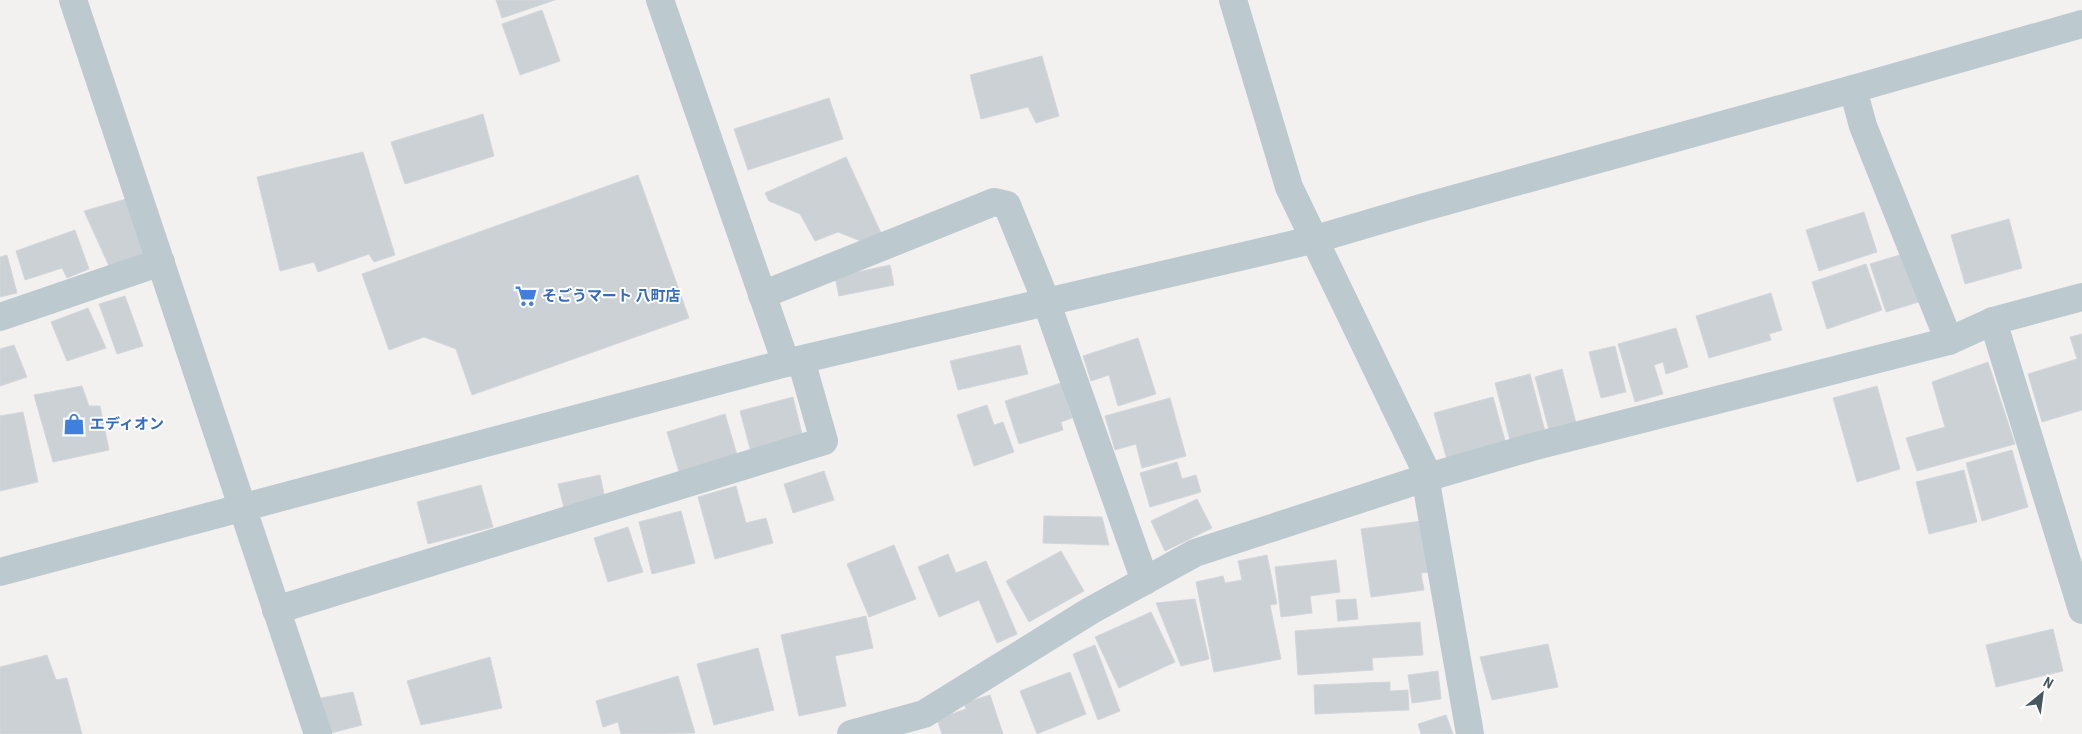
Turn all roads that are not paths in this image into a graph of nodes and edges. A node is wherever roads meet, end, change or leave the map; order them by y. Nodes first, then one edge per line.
1 (73, 0) edge
2 (660, 0) edge
3 (1233, 0) edge
4 (2082, 24) edge
5 (1853, 89) junction
6 (1316, 239) junction
7 (160, 262) junction
8 (762, 295) junction
9 (2082, 297) edge
10 (1046, 301) junction
11 (0, 317) edge
12 (1993, 321) junction
13 (1950, 341) junction
14 (793, 361) junction
15 (1425, 478) junction
16 (243, 508) junction
17 (0, 572) edge
18 (1145, 581) junction
19 (276, 610) junction
20 (2082, 610) edge
21 (919, 725) edge
22 (318, 734) edge
23 (851, 734) edge
24 (1470, 734) edge

1 - 7 street
2 - 8 street
3 - 6 street
4 - 5 street
5 - 6 street
5 - 13 street
6 - 10 street
6 - 15 street
7 - 11 street
7 - 16 street
8 - 10 street
8 - 14 street
9 - 12 street
10 - 14 street
10 - 18 street
12 - 13 street
12 - 20 street
13 - 15 street
14 - 16 street
14 - 19 street
15 - 18 street
15 - 24 street
16 - 17 street
16 - 19 street
18 - 21 street
19 - 22 street
21 - 23 street

